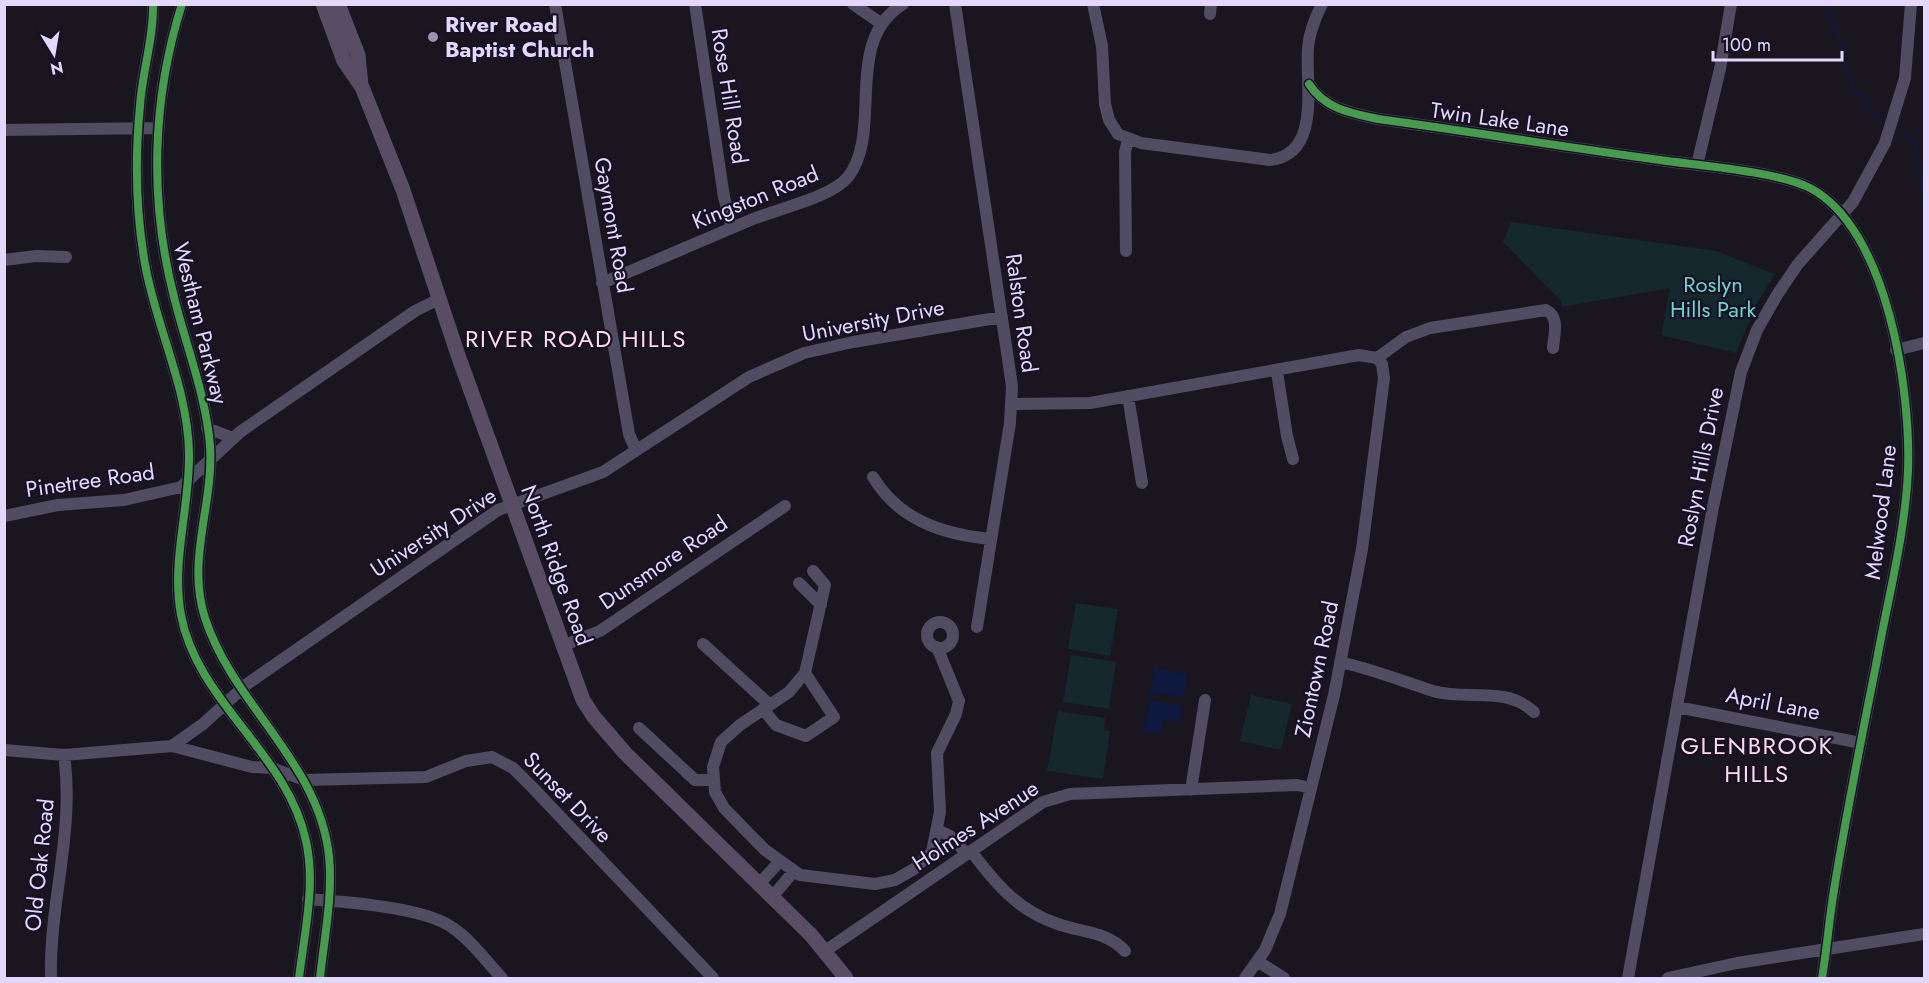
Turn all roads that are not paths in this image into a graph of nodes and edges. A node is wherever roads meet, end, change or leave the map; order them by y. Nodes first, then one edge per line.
1 (153, 4) edge
2 (182, 4) edge
3 (323, 4) edge
4 (338, 4) edge
5 (555, 4) edge
6 (695, 4) edge
7 (853, 4) edge
8 (903, 4) edge
9 (955, 4) edge
10 (1093, 4) edge
11 (1322, 4) edge
12 (1731, 4) edge
13 (1911, 4) edge
14 (882, 24) junction
15 (1309, 84) junction
16 (362, 87) junction
17 (138, 126) junction
18 (158, 128) junction
19 (4, 130) edge
20 (1128, 140) junction
21 (1697, 165) junction
22 (1844, 215) junction
23 (732, 228) junction
24 (1126, 251) dead end
25 (66, 257) dead end
26 (4, 260) edge
27 (602, 283) junction
28 (439, 299) junction
29 (1002, 317) junction
30 (1924, 343) edge
31 (1553, 348) dead end
32 (1896, 350) junction
33 (1377, 358) junction
34 (1277, 372) junction
35 (1128, 396) junction
36 (1011, 404) junction
37 (207, 428) junction
38 (233, 438) junction
39 (636, 450) junction
40 (210, 458) junction
41 (1293, 459) dead end
42 (873, 477) dead end
43 (188, 478) junction
44 (1142, 483) dead end
45 (512, 505) junction
46 (785, 506) dead end
47 (4, 516) edge
48 (990, 539) junction
49 (813, 571) dead end
50 (799, 584) dead end
51 (821, 605) junction
52 (977, 627) dead end
53 (703, 644) dead end
54 (562, 646) junction
55 (937, 647) dead end
56 (1341, 662) junction
57 (805, 673) junction
58 (241, 688) junction
59 (1204, 700) dead end
60 (225, 703) junction
61 (766, 707) junction
62 (1677, 707) junction
63 (1534, 712) dead end
64 (639, 728) dead end
65 (1861, 742) junction
66 (172, 746) junction
67 (4, 750) edge
68 (64, 755) junction
69 (272, 768) junction
70 (304, 780) junction
71 (714, 780) junction
72 (1311, 788) junction
73 (1191, 790) junction
74 (936, 830) junction
75 (969, 852) junction
76 (780, 861) junction
77 (794, 871) junction
78 (760, 883) junction
79 (773, 896) junction
80 (308, 899) junction
81 (328, 902) junction
82 (1924, 934) edge
83 (1827, 948) junction
84 (825, 951) junction
85 (1125, 951) dead end
86 (1257, 961) junction
87 (51, 978) edge
88 (299, 978) edge
89 (320, 978) edge
90 (499, 978) edge
91 (713, 978) edge
92 (847, 978) edge
93 (1245, 978) edge
94 (1284, 978) edge
95 (1628, 978) edge
96 (1668, 978) edge
97 (1822, 978) edge

1 - 17 street, Westham Parkway
2 - 18 street, Westham Parkway
3 - 16 main road, North Ridge Road
4 - 16 main road, North Ridge Road
5 - 27 street, Gaymont Road
6 - 23 street, Rose Hill Road
7 - 14 street
8 - 14 street, Kingston Road
9 - 29 street, Ralston Road
10 - 20 street
11 - 15 street
12 - 21 street
13 - 22 street, Roslyn Hills Drive
14 - 23 street, Kingston Road
15 - 20 street
15 - 21 street, Twin Lake Lane
16 - 28 main road, North Ridge Road
17 - 18 street
17 - 19 street
17 - 43 street, Westham Parkway
18 - 37 street, Westham Parkway
20 - 24 street
21 - 22 street, Melwood Lane
22 - 32 street, Melwood Lane
22 - 62 street, Roslyn Hills Drive
23 - 27 street, Kingston Road
25 - 26 street
27 - 39 street, Gaymont Road
28 - 38 street, Pinetree Road
28 - 45 main road, North Ridge Road
29 - 36 street, Ralston Road
29 - 39 street, University Drive
30 - 32 street
31 - 33 street
32 - 65 street, Melwood Lane
33 - 34 street
33 - 56 street, Ziontown Road
34 - 35 street
34 - 41 street
35 - 36 street
35 - 44 street
36 - 48 street, Ralston Road
37 - 38 street
37 - 40 street, Westham Parkway
38 - 40 street, Pinetree Road
39 - 45 street, University Drive
40 - 43 street, Pinetree Road
40 - 58 street, Westham Parkway
42 - 48 street
43 - 47 street, Pinetree Road
43 - 60 street, Westham Parkway
45 - 54 main road, North Ridge Road
45 - 58 street, University Drive
46 - 54 street, Dunsmore Road
48 - 52 street, Ralston Road
49 - 51 street
50 - 51 street
51 - 57 street
53 - 61 street
54 - 78 main road, North Ridge Road
55 - 74 street
56 - 63 street
56 - 72 street, Ziontown Road
57 - 61 street
57 - 61 street
58 - 60 street, University Drive
58 - 70 street, Westham Parkway
59 - 73 street
60 - 66 street, University Drive
60 - 69 street, Westham Parkway
61 - 71 street
62 - 65 street, April Lane
62 - 95 street, Roslyn Hills Drive
64 - 71 street
65 - 83 street, Melwood Lane
66 - 68 street
66 - 69 street, Sunset Drive
67 - 68 street
68 - 87 street, Old Oak Road
69 - 70 street, Sunset Drive
69 - 80 street, Westham Parkway
70 - 81 street, Westham Parkway
70 - 91 street, Sunset Drive
71 - 76 street
72 - 73 street, Holmes Avenue
72 - 86 street, Ziontown Road
73 - 75 street, Holmes Avenue
74 - 75 street
74 - 77 street
75 - 84 street, Holmes Avenue
75 - 85 street
76 - 77 street
76 - 78 street
77 - 79 street
78 - 79 main road, North Ridge Road
79 - 84 main road, North Ridge Road
80 - 81 street
80 - 88 street, Westham Parkway
81 - 89 street, Westham Parkway
81 - 90 street
82 - 83 street
83 - 96 street
83 - 97 street, Melwood Lane
84 - 92 main road, North Ridge Road
86 - 93 street, Ziontown Road
86 - 94 street

